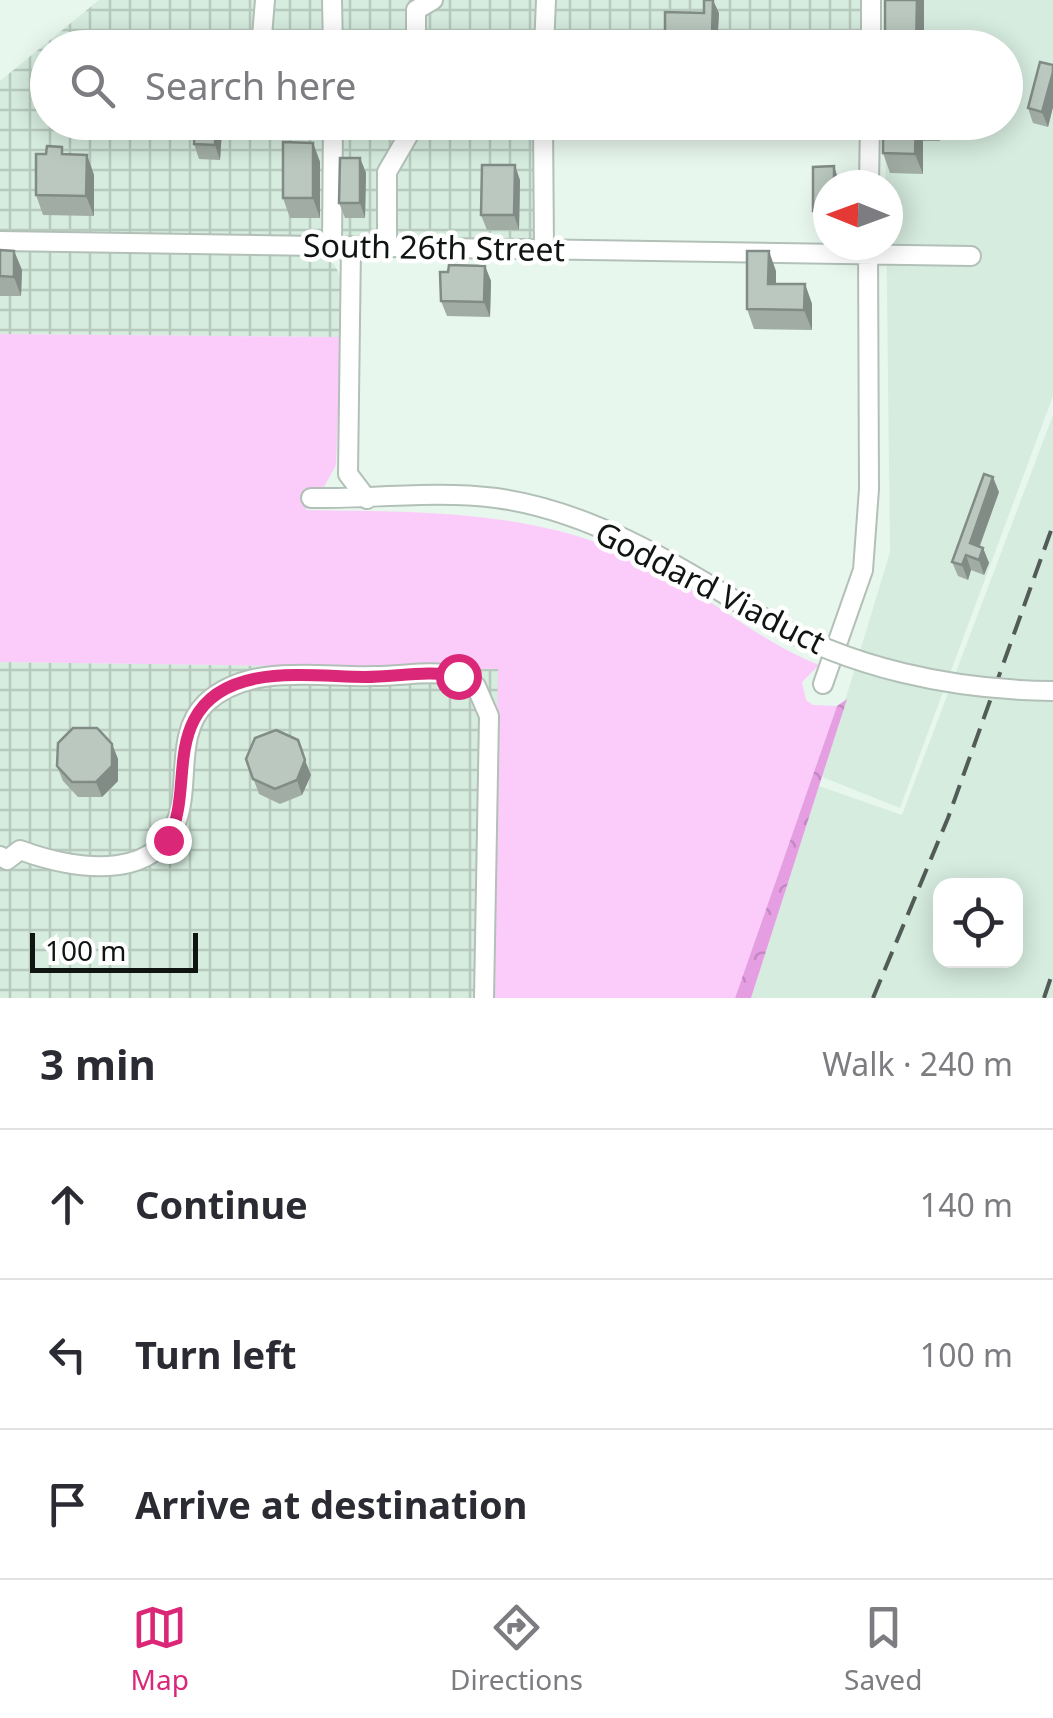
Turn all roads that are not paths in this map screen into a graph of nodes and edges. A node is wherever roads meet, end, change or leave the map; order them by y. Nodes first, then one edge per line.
1 (264, 0) edge
2 (332, 0) edge
3 (546, 0) edge
4 (871, 0) edge
5 (416, 3) edge
6 (262, 30) edge
7 (333, 30) edge
8 (416, 30) edge
9 (545, 30) edge
10 (871, 30) edge
11 (334, 140) edge
12 (406, 140) edge
13 (543, 140) edge
14 (869, 140) edge
15 (868, 170) edge
16 (0, 241) edge
17 (342, 246) junction
18 (387, 247) junction
19 (813, 249) edge
20 (544, 250) junction
21 (903, 251) edge
22 (972, 256) dead end
23 (868, 260) edge
24 (311, 498) dead end
25 (366, 499) junction
26 (823, 684) dead end
27 (1053, 692) edge
28 (0, 856) edge
29 (484, 998) edge

1 - 6 street
2 - 7 street
3 - 9 street
4 - 10 street
5 - 8 street
11 - 17 street
12 - 18 street
13 - 20 street
14 - 15 street
16 - 17 street, South 26th Street
17 - 18 street, South 26th Street
17 - 25 street
18 - 20 street, South 26th Street
19 - 20 street, South 26th Street
21 - 22 street, South 26th Street
23 - 26 street
24 - 25 street, Goddard Viaduct
25 - 27 street, Goddard Viaduct, bridge
28 - 29 street

